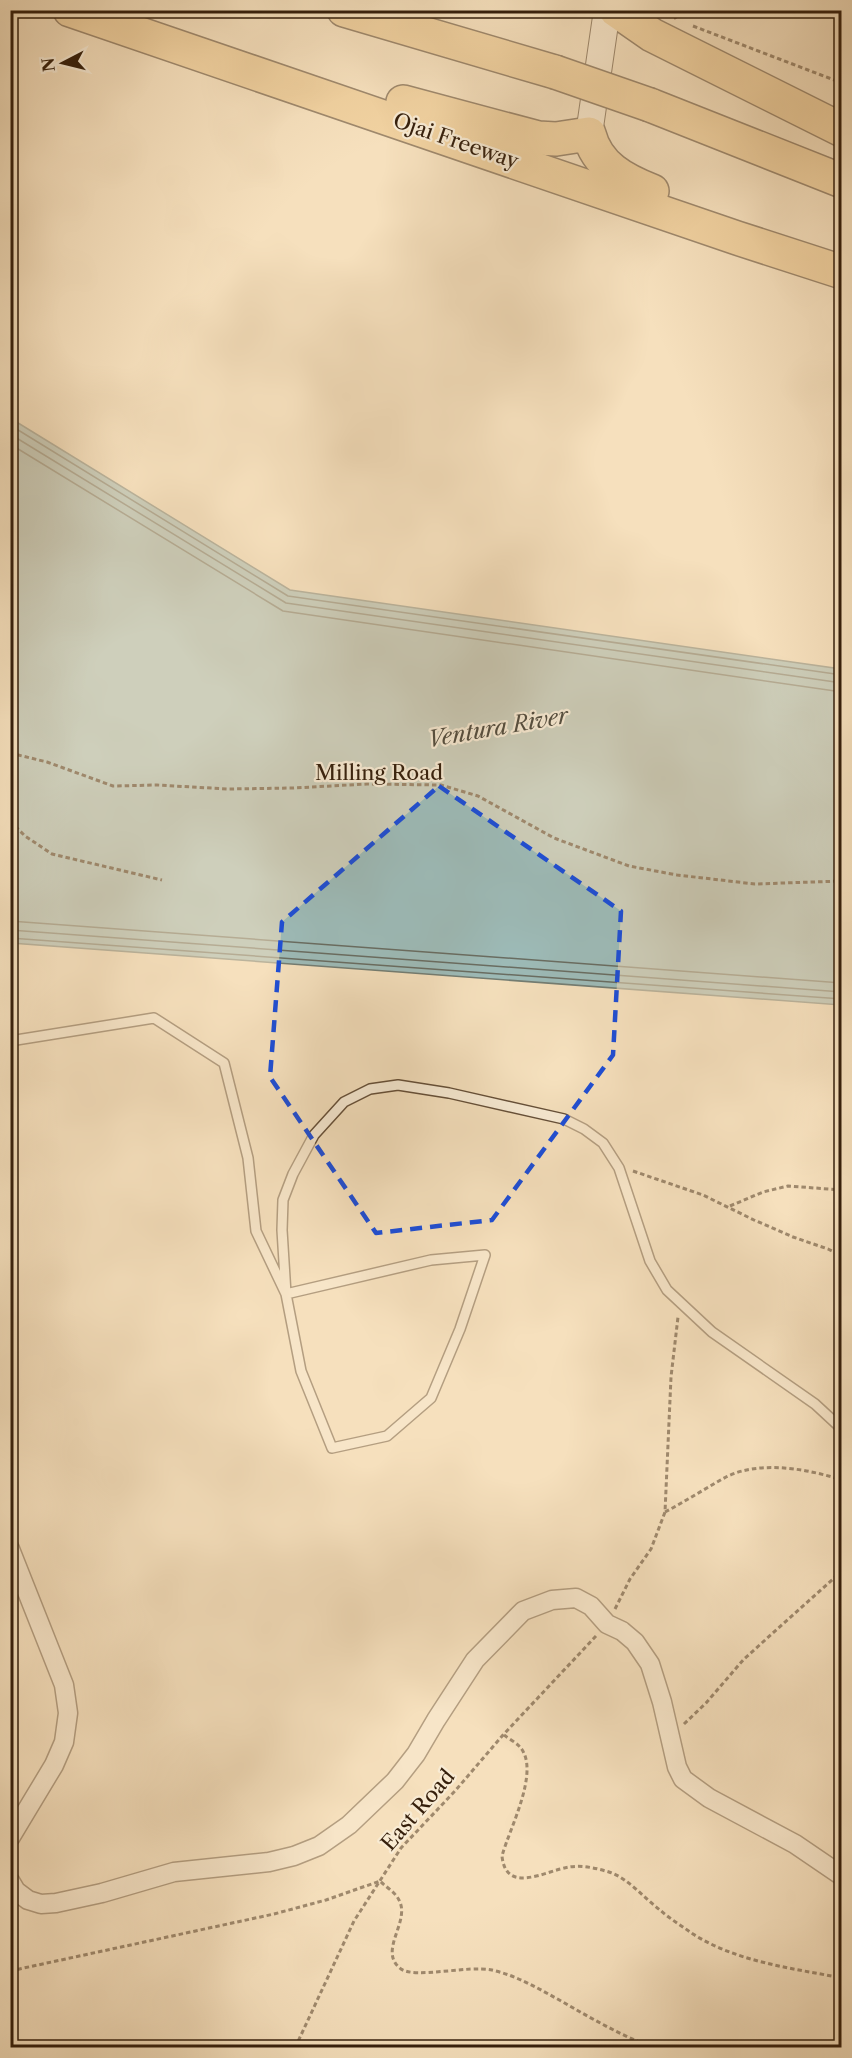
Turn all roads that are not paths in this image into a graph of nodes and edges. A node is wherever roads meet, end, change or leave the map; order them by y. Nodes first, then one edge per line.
1 (70, 10) edge
2 (344, 10) edge
3 (607, 10) edge
4 (616, 10) edge
5 (297, 87) junction
6 (842, 130) edge
7 (589, 134) junction
8 (842, 181) edge
9 (737, 238) junction
10 (842, 272) edge
11 (10, 1041) edge
12 (286, 1294) junction
13 (842, 1429) edge
14 (10, 1550) edge
15 (10, 1838) edge
16 (842, 1876) edge
17 (10, 1881) edge

1 - 5 highway, Ojai Freeway
2 - 8 highway, bridge
3 - 7 main road
4 - 6 highway
5 - 7 highway
5 - 9 highway, Ojai Freeway
7 - 9 highway
9 - 10 highway, Ojai Freeway
11 - 12 lane
12 - 12 lane
12 - 13 lane
14 - 15 street
16 - 17 street

